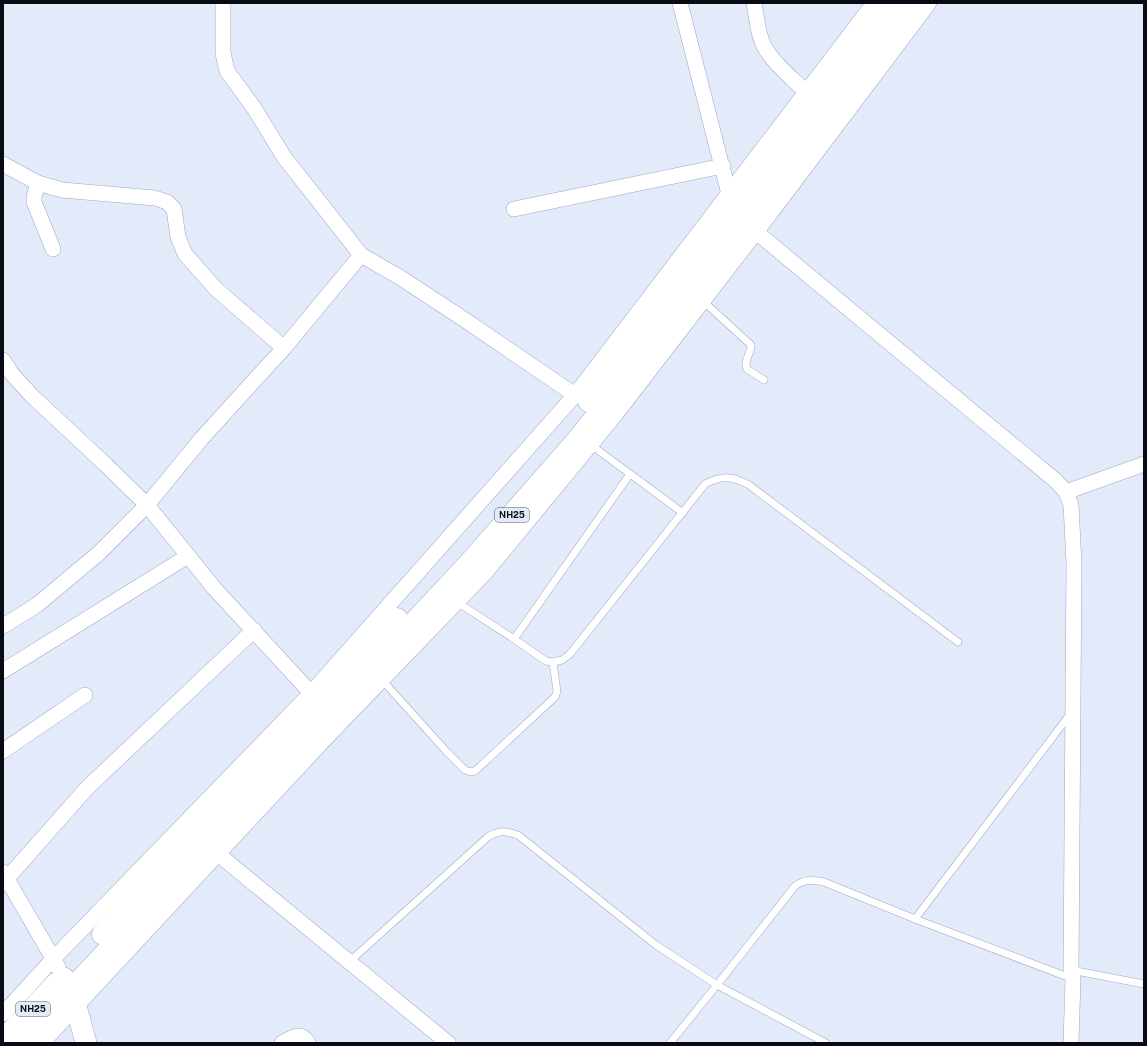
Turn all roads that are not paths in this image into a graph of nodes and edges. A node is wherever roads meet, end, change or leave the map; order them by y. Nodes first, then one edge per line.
1 (223, 3) edge
2 (680, 3) edge
3 (874, 3) edge
4 (893, 3) edge
5 (912, 3) edge
6 (929, 3) edge
7 (754, 4) edge
8 (806, 92) junction
9 (3, 164) edge
10 (724, 166) junction
11 (38, 183) junction
12 (729, 192) junction
13 (514, 209) dead end
14 (746, 223) junction
15 (53, 249) dead end
16 (362, 255) junction
17 (704, 301) junction
18 (284, 348) junction
19 (3, 360) edge
20 (764, 380) dead end
21 (576, 395) junction
22 (591, 445) junction
23 (1144, 464) edge
24 (630, 474) junction
25 (1066, 492) junction
26 (147, 505) junction
27 (683, 513) junction
28 (188, 556) junction
29 (457, 602) junction
30 (3, 626) edge
31 (254, 630) junction
32 (514, 639) junction
33 (958, 642) dead end
34 (553, 662) junction
35 (3, 671) edge
36 (382, 680) junction
37 (311, 693) junction
38 (85, 695) dead end
39 (1073, 709) junction
40 (3, 751) edge
41 (218, 854) junction
42 (4, 878) edge
43 (915, 919) junction
44 (349, 962) junction
45 (1072, 974) junction
46 (66, 983) junction
47 (1144, 984) edge
48 (717, 985) junction
49 (3, 1014) edge
50 (3, 1041) edge
51 (22, 1043) edge
52 (42, 1043) edge
53 (86, 1043) edge
54 (282, 1043) edge
55 (308, 1043) edge
56 (448, 1043) edge
57 (670, 1043) edge
58 (826, 1043) edge
59 (1071, 1043) edge

1 - 16 street
2 - 10 street
3 - 8 street
4 - 14 highway, NH25
5 - 14 highway, NH25
6 - 14 street
7 - 8 street
8 - 12 street
9 - 11 street
10 - 12 street
10 - 13 street
11 - 15 street
11 - 18 street
12 - 14 street
12 - 21 street
14 - 17 street
14 - 25 street
14 - 46 highway, NH25
16 - 18 street
16 - 21 street
17 - 20 lane
17 - 22 street
18 - 26 street
19 - 26 street
21 - 37 street
22 - 24 lane
22 - 29 street
23 - 25 street
24 - 27 lane
24 - 32 lane
25 - 39 street
26 - 28 street
26 - 30 street
27 - 33 lane
27 - 34 lane
28 - 31 street
28 - 35 street
29 - 32 lane
29 - 36 street
31 - 37 street
31 - 42 street
32 - 34 lane
34 - 36 lane
36 - 41 street
37 - 46 street
38 - 40 street
39 - 43 lane
39 - 45 street
41 - 44 street
41 - 46 street
42 - 46 street
43 - 45 lane
43 - 48 lane
44 - 48 lane
44 - 56 street
45 - 47 lane
45 - 59 street
46 - 49 street
46 - 50 highway, NH25
46 - 51 highway, NH25
46 - 52 street
46 - 53 street
48 - 57 lane
48 - 58 lane
54 - 55 street

